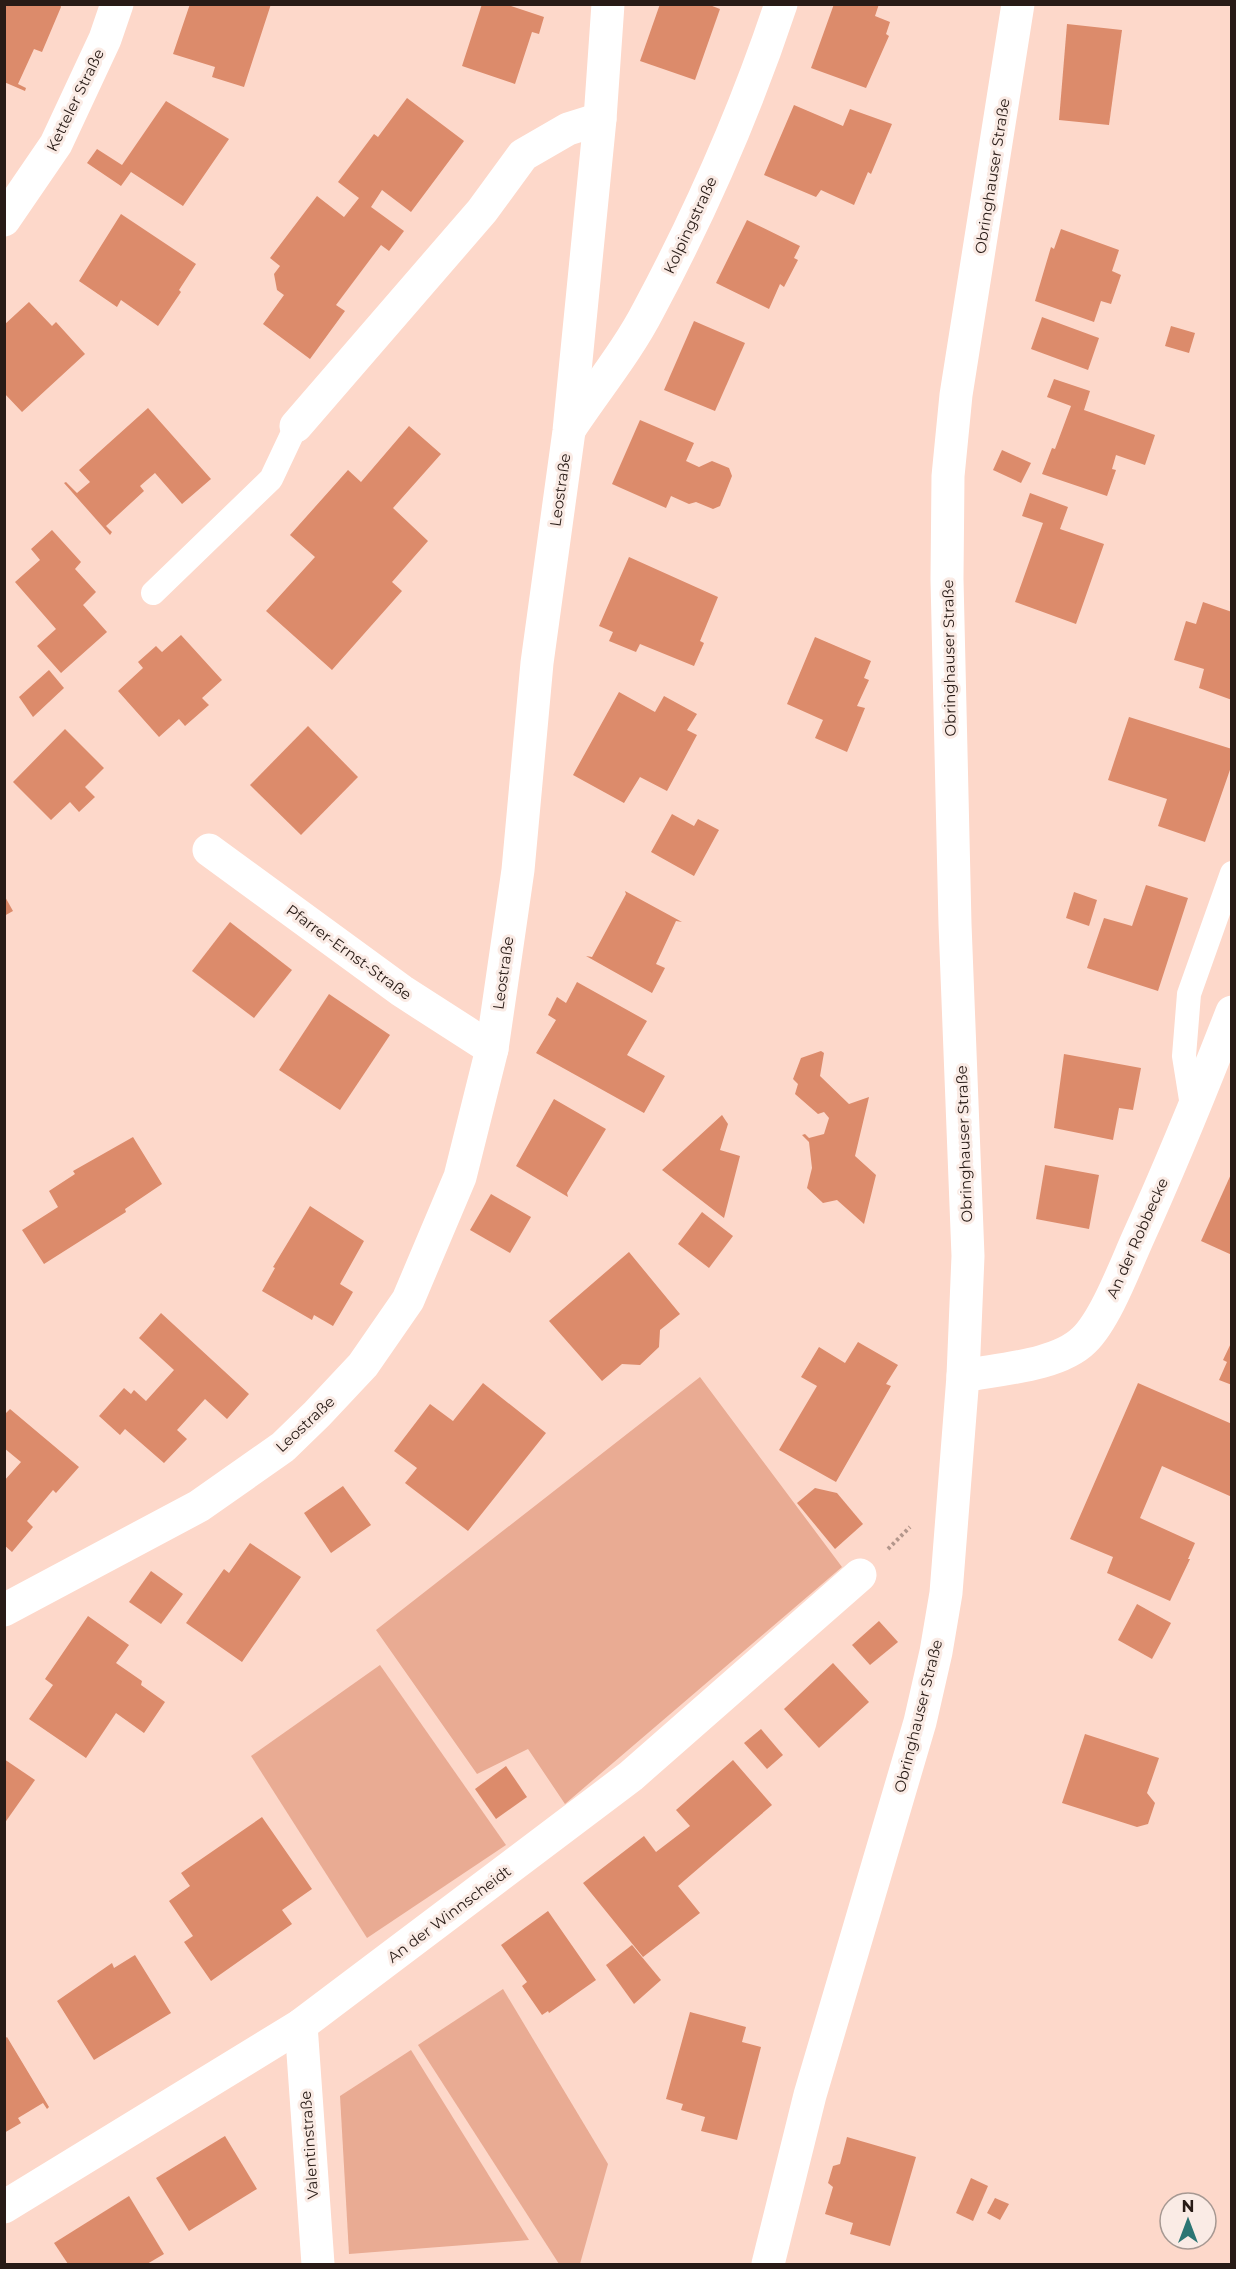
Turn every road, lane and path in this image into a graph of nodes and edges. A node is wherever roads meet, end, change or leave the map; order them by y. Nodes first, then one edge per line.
1 (117, 4) edge
2 (608, 4) edge
3 (781, 4) edge
4 (1018, 4) edge
5 (600, 119) junction
6 (4, 220) edge
7 (296, 426) joint
8 (569, 431) junction
9 (153, 593) dead end
10 (209, 850) dead end
11 (1232, 873) edge
12 (1232, 1012) edge
13 (492, 1049) junction
14 (1193, 1114) junction
15 (963, 1376) junction
16 (952, 1487) junction
17 (860, 1575) joint
18 (4, 1610) edge
19 (301, 2025) junction
20 (4, 2207) edge
21 (318, 2265) edge
22 (768, 2265) edge

1 - 6 street, Ketteler Straße
2 - 5 street, Leostraße
3 - 8 street, Kolpingstraße
4 - 15 street, Obringhauser Straße
5 - 7 street
5 - 8 street, Leostraße
7 - 9 lane
8 - 13 street, Leostraße
10 - 13 street, Pfarrer-Ernst-Straße
11 - 14 lane
12 - 14 street, An der Robbecke
13 - 18 street, Leostraße
14 - 15 street, An der Robbecke
15 - 16 street, Obringhauser Straße
16 - 17 path
16 - 22 street, Obringhauser Straße
17 - 19 street, An der Winnscheidt
19 - 20 street, An der Winnscheidt
19 - 21 street, Valentinstraße

